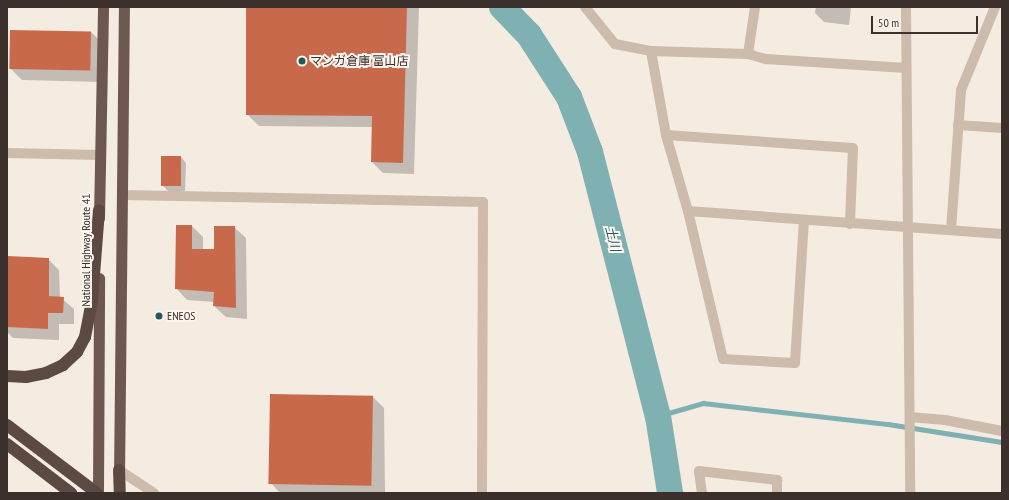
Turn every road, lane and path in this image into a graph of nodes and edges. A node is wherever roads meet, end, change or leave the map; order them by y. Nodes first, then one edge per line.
1 (104, 7) edge
2 (124, 7) edge
3 (585, 7) edge
4 (755, 7) edge
5 (906, 7) edge
6 (995, 7) edge
7 (651, 51) junction
8 (748, 54) junction
9 (906, 68) junction
10 (958, 125) junction
11 (1002, 128) edge
12 (666, 135) junction
13 (7, 153) edge
14 (100, 155) junction
15 (122, 195) junction
16 (99, 210) junction
17 (688, 211) junction
18 (804, 221) junction
19 (850, 224) junction
20 (908, 226) junction
21 (951, 230) junction
22 (1002, 234) edge
23 (7, 376) edge
24 (910, 417) junction
25 (7, 425) edge
26 (1002, 431) edge
27 (7, 444) edge
28 (119, 470) junction
29 (71, 493) edge
30 (98, 493) edge
31 (120, 493) edge
32 (154, 493) edge
33 (482, 493) edge
34 (702, 493) edge
35 (777, 493) edge
36 (910, 493) edge

1 - 14 highway, National Highway Route 41
2 - 15 highway
3 - 7 street
4 - 8 street
5 - 9 street
6 - 10 street
7 - 8 street
7 - 12 street
8 - 9 street
9 - 20 street
10 - 11 street
10 - 21 street
12 - 17 street
12 - 19 street
13 - 14 street
14 - 16 highway, National Highway Route 41
15 - 28 highway
15 - 33 street
16 - 23 highway
16 - 30 highway, National Highway Route 41
17 - 18 street
17 - 18 street
18 - 19 street
19 - 20 street
20 - 21 street
20 - 24 street
21 - 22 street
24 - 26 street
24 - 36 street
25 - 30 highway
27 - 29 highway
28 - 31 highway
28 - 32 street
34 - 35 street

